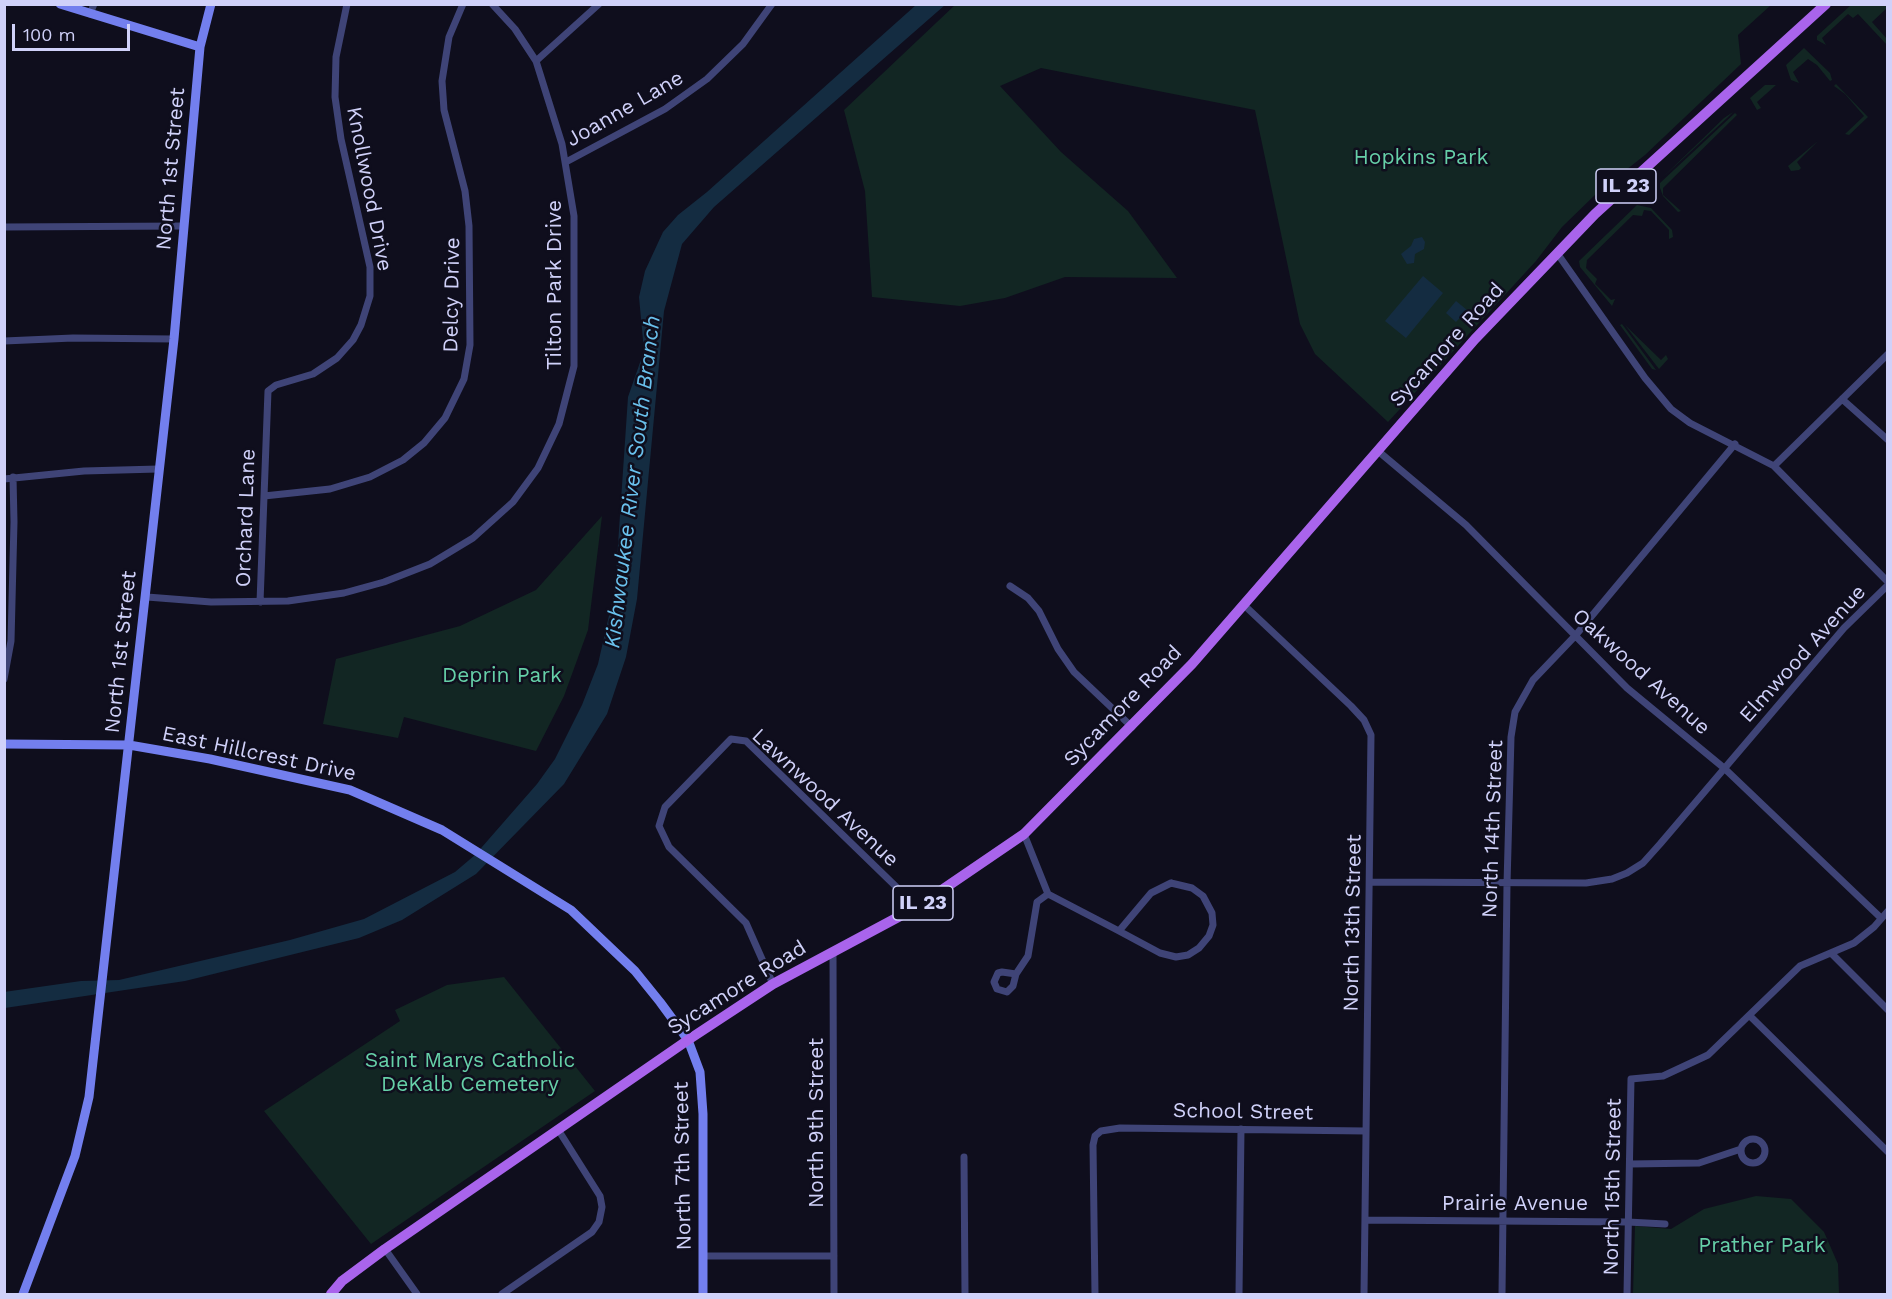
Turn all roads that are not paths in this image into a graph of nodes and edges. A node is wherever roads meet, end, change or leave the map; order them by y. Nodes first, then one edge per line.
1 (60, 4) edge
2 (211, 4) edge
3 (347, 4) edge
4 (463, 4) edge
5 (492, 4) edge
6 (599, 4) edge
7 (772, 4) edge
8 (1826, 4) edge
9 (92, 9) edge
10 (200, 47) junction
11 (536, 60) junction
12 (566, 162) junction
13 (184, 226) junction
14 (4, 227) edge
15 (1557, 254) junction
16 (174, 339) junction
17 (4, 341) edge
18 (1887, 354) edge
19 (1842, 399) junction
20 (266, 435) joint
21 (1887, 440) edge
22 (1735, 444) junction
23 (1378, 451) junction
24 (1774, 466) junction
25 (158, 469) junction
26 (13, 477) junction
27 (4, 479) edge
28 (264, 496) junction
29 (1887, 583) edge
30 (1010, 586) dead end
31 (147, 597) junction
32 (260, 602) junction
33 (1244, 605) junction
34 (1575, 636) junction
35 (8, 641) edge
36 (4, 679) edge
37 (1132, 727) junction
38 (4, 744) edge
39 (129, 745) junction
40 (1724, 768) junction
41 (1024, 834) junction
42 (1370, 882) junction
43 (1507, 884) junction
44 (1048, 894) junction
45 (917, 907) junction
46 (1887, 911) edge
47 (1881, 918) junction
48 (1119, 931) junction
49 (833, 951) junction
50 (1831, 953) junction
51 (1016, 974) dead end
52 (773, 984) junction
53 (1887, 1010) edge
54 (1750, 1016) junction
55 (688, 1040) junction
56 (1241, 1129) junction
57 (559, 1131) junction
58 (1366, 1131) junction
59 (1741, 1149) dead end
60 (1887, 1152) edge
61 (964, 1157) dead end
62 (1630, 1164) junction
63 (1365, 1220) junction
64 (1503, 1221) junction
65 (1628, 1222) junction
66 (1665, 1224) dead end
67 (385, 1249) junction
68 (703, 1256) junction
69 (834, 1256) junction
70 (23, 1294) edge
71 (331, 1294) edge
72 (417, 1294) edge
73 (502, 1294) edge
74 (704, 1294) edge
75 (834, 1294) edge
76 (965, 1294) edge
77 (1095, 1294) edge
78 (1239, 1294) edge
79 (1364, 1294) edge
80 (1502, 1294) edge
81 (1627, 1294) edge

1 - 9 street
2 - 10 street, North 1st Street
3 - 20 street, Knollwood Drive
4 - 28 street, Delcy Drive
5 - 11 street, Tilton Park Drive
6 - 11 street
7 - 12 street, Joanne Lane
8 - 15 main road, Sycamore Road / IL 23
9 - 10 street
10 - 13 street, North 1st Street
11 - 12 street, Tilton Park Drive
12 - 32 street, Tilton Park Drive
13 - 14 street
13 - 16 street, North 1st Street
15 - 22 street
15 - 23 main road, Sycamore Road / IL 23
16 - 17 street
16 - 25 street, North 1st Street
18 - 19 street
19 - 21 street
19 - 24 street
20 - 28 street, Orchard Lane
22 - 24 street
22 - 34 street, North 14th Street
23 - 33 main road, Sycamore Road / IL 23
23 - 34 street, Oakwood Avenue
24 - 29 street
25 - 26 street
25 - 31 street, North 1st Street
26 - 27 street
26 - 35 street
28 - 32 street, Orchard Lane
29 - 40 street, Elmwood Avenue
30 - 37 street
31 - 32 street, Tilton Park Drive
31 - 39 street, North 1st Street
33 - 37 main road, Sycamore Road / IL 23
33 - 42 street, North 13th Street
34 - 40 street, Oakwood Avenue
34 - 43 street, North 14th Street
35 - 36 street
37 - 41 main road, Sycamore Road / IL 23
38 - 39 street, East Hillcrest Drive
39 - 55 street, East Hillcrest Drive
39 - 70 street, North 1st Street
40 - 43 street, Elmwood Avenue
40 - 47 street, Oakwood Avenue
41 - 44 street
41 - 45 main road, Sycamore Road / IL 23
42 - 43 street, Elmwood Avenue
42 - 58 street, North 13th Street
43 - 64 street, North 14th Street
44 - 48 street
44 - 51 street
45 - 49 main road, Sycamore Road / IL 23
45 - 52 street, Lawnwood Avenue
46 - 47 street
47 - 50 street
48 - 48 street
49 - 52 main road, Sycamore Road / IL 23
49 - 69 street, North 9th Street
50 - 53 street
50 - 54 street
52 - 55 main road, Sycamore Road / IL 23
54 - 60 street
54 - 62 street, North 15th Street
55 - 57 main road, Sycamore Road / IL 23
55 - 68 street, North 7th Street
56 - 58 street, School Street
56 - 77 street, School Street
56 - 78 street
57 - 67 main road, Sycamore Road / IL 23
57 - 73 street
58 - 63 street, North 13th Street
59 - 62 street
61 - 76 street
62 - 65 street, North 15th Street
63 - 64 street, Prairie Avenue
63 - 79 street, North 13th Street
64 - 65 street, Prairie Avenue
64 - 80 street, North 14th Street
65 - 66 street, Prairie Avenue
65 - 81 street, North 15th Street
67 - 71 main road, Sycamore Road / IL 23
67 - 72 street
68 - 69 street
68 - 74 street, North 7th Street
69 - 75 street, North 9th Street

